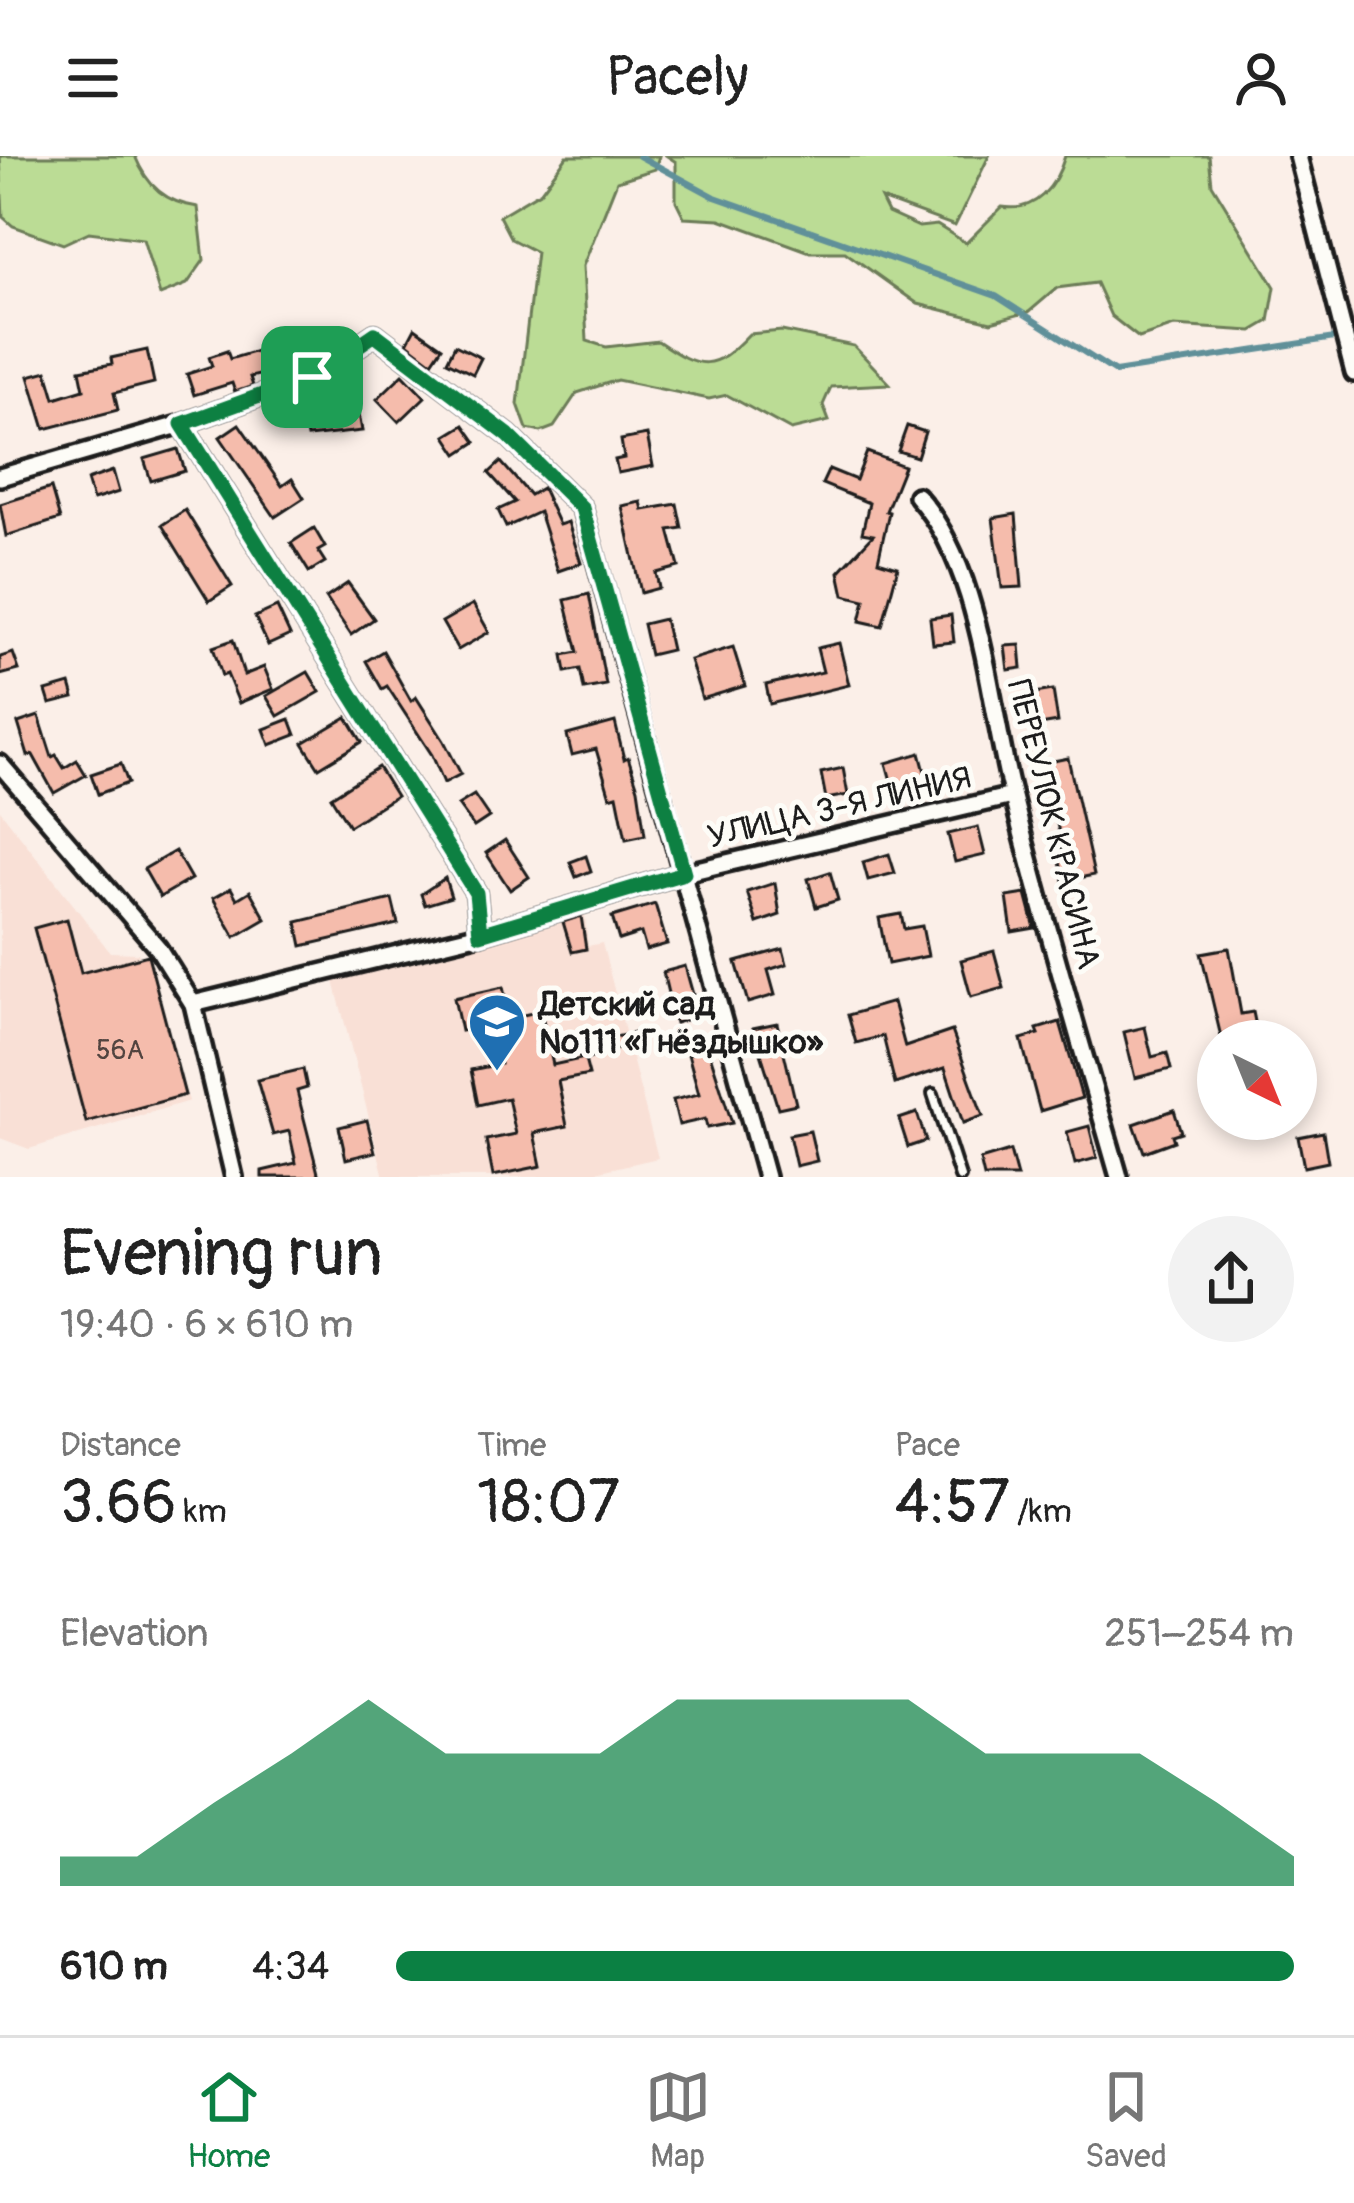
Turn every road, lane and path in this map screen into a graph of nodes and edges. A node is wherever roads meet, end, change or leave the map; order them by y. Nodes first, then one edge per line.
1 (1298, 156) edge
2 (1354, 373) edge
3 (182, 424) junction
4 (0, 477) edge
5 (917, 496) dead end
6 (0, 764) edge
7 (1012, 796) junction
8 (684, 873) junction
9 (480, 934) junction
10 (193, 1004) junction
11 (933, 1094) dead end
12 (234, 1177) edge
13 (766, 1177) edge
14 (960, 1177) edge
15 (1119, 1177) edge

1 - 2 street
3 - 4 street
3 - 8 street
3 - 9 street
5 - 7 street, ПЕРЕУЛОК КРАСИНА
6 - 10 street
7 - 8 street, УЛИЦА 3-Я ЛИНИЯ
7 - 15 street, ПЕРЕУЛОК КРАСИНА
8 - 9 street, УЛИЦА 3-Я ЛИНИЯ
8 - 13 street
9 - 10 street, УЛИЦА 3-Я ЛИНИЯ
10 - 12 street
11 - 14 lane

